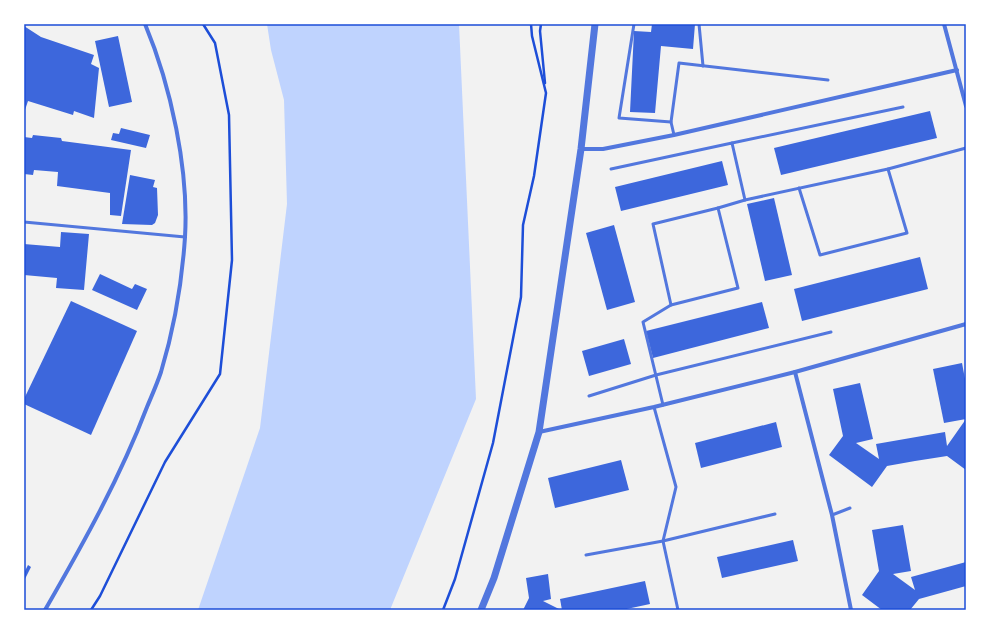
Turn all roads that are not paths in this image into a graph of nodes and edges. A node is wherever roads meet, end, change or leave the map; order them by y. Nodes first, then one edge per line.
1 (145, 24) edge
2 (595, 24) edge
3 (634, 24) edge
4 (699, 24) edge
5 (944, 24) edge
6 (703, 66) junction
7 (957, 70) junction
8 (828, 80) dead end
9 (966, 106) edge
10 (903, 107) dead end
11 (671, 122) junction
12 (674, 135) junction
13 (732, 143) junction
14 (966, 148) edge
15 (581, 149) junction
16 (611, 169) dead end
17 (888, 169) junction
18 (799, 188) junction
19 (745, 200) junction
20 (718, 208) junction
21 (24, 222) edge
22 (185, 236) junction
23 (671, 305) junction
24 (966, 324) edge
25 (831, 332) dead end
26 (795, 372) junction
27 (656, 375) junction
28 (589, 396) dead end
29 (663, 405) junction
30 (654, 407) junction
31 (539, 432) junction
32 (850, 508) dead end
33 (775, 514) dead end
34 (832, 515) junction
35 (663, 541) junction
36 (586, 555) dead end
37 (45, 610) edge
38 (481, 610) edge
39 (678, 610) edge
40 (851, 610) edge

1 - 22 street
2 - 15 street
3 - 11 lane
4 - 6 lane
5 - 7 street
6 - 8 lane
6 - 11 lane
7 - 9 street
7 - 12 street
10 - 13 lane
11 - 12 lane
12 - 15 street
13 - 16 lane
13 - 19 lane
14 - 17 lane
15 - 31 street
17 - 18 lane
17 - 18 lane
18 - 19 lane
19 - 20 lane
20 - 23 lane
20 - 23 lane
21 - 22 lane
22 - 37 street
23 - 27 lane
24 - 26 street
25 - 27 lane
26 - 29 street
26 - 34 street
27 - 28 lane
27 - 29 lane
29 - 30 street
30 - 31 street
30 - 35 lane
31 - 38 street
32 - 34 lane
33 - 35 lane
34 - 40 street
35 - 36 lane
35 - 39 lane

